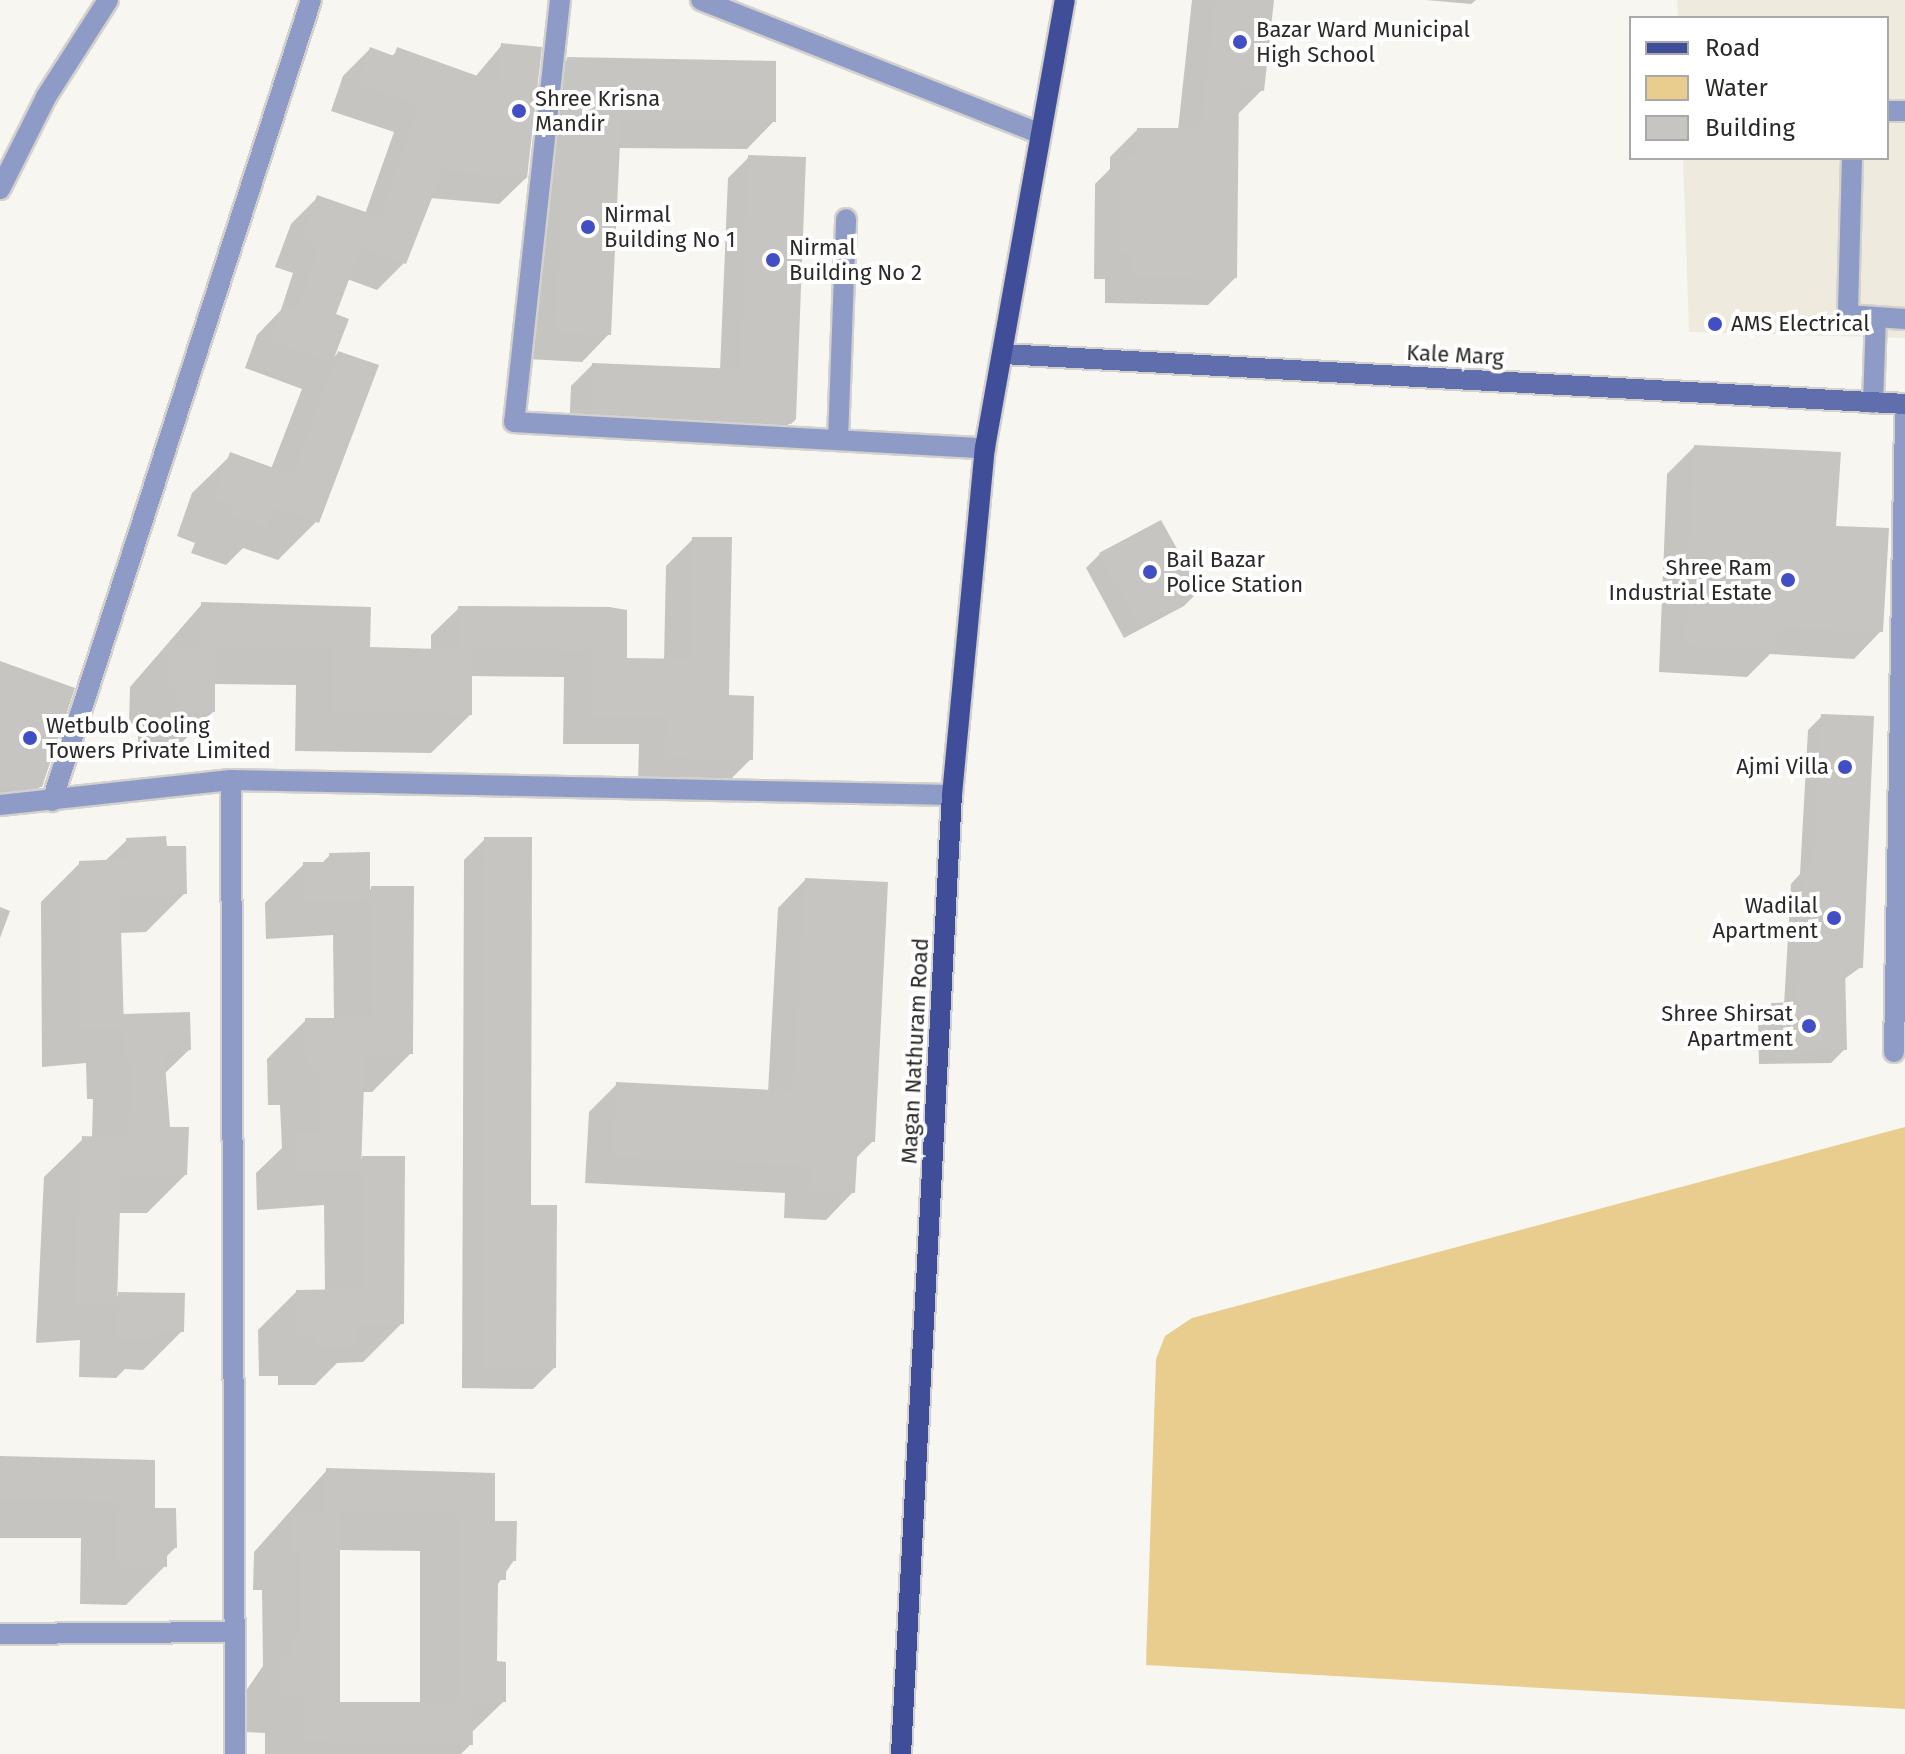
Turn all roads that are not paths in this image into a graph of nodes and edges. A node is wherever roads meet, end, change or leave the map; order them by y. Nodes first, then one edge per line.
1 (108, 0) edge
2 (311, 0) edge
3 (560, 0) edge
4 (701, 0) edge
5 (1065, 0) edge
6 (1039, 133) junction
7 (1852, 160) edge
8 (0, 189) edge
9 (846, 219) dead end
10 (1876, 319) junction
11 (1905, 319) edge
12 (1003, 354) junction
13 (1873, 403) junction
14 (1905, 404) edge
15 (1905, 415) edge
16 (838, 440) junction
17 (985, 448) junction
18 (231, 780) junction
19 (952, 795) junction
20 (52, 801) junction
21 (0, 805) edge
22 (1894, 1052) dead end
23 (231, 1632) junction
24 (0, 1634) edge
25 (235, 1754) edge
26 (901, 1754) edge

1 - 8 street
2 - 20 street
3 - 16 street
4 - 6 street
5 - 6 main road, Magan Nathuram Road
6 - 12 main road, Magan Nathuram Road
7 - 10 street
9 - 16 street
10 - 11 street
10 - 13 street
12 - 13 main road, Kale Marg
12 - 17 main road, Magan Nathuram Road
13 - 14 main road, Kale Marg
15 - 22 street
16 - 17 street
17 - 19 main road, Magan Nathuram Road
18 - 19 street
18 - 20 street
18 - 23 street
19 - 26 main road, Magan Nathuram Road
20 - 21 street
23 - 24 street
23 - 25 street

